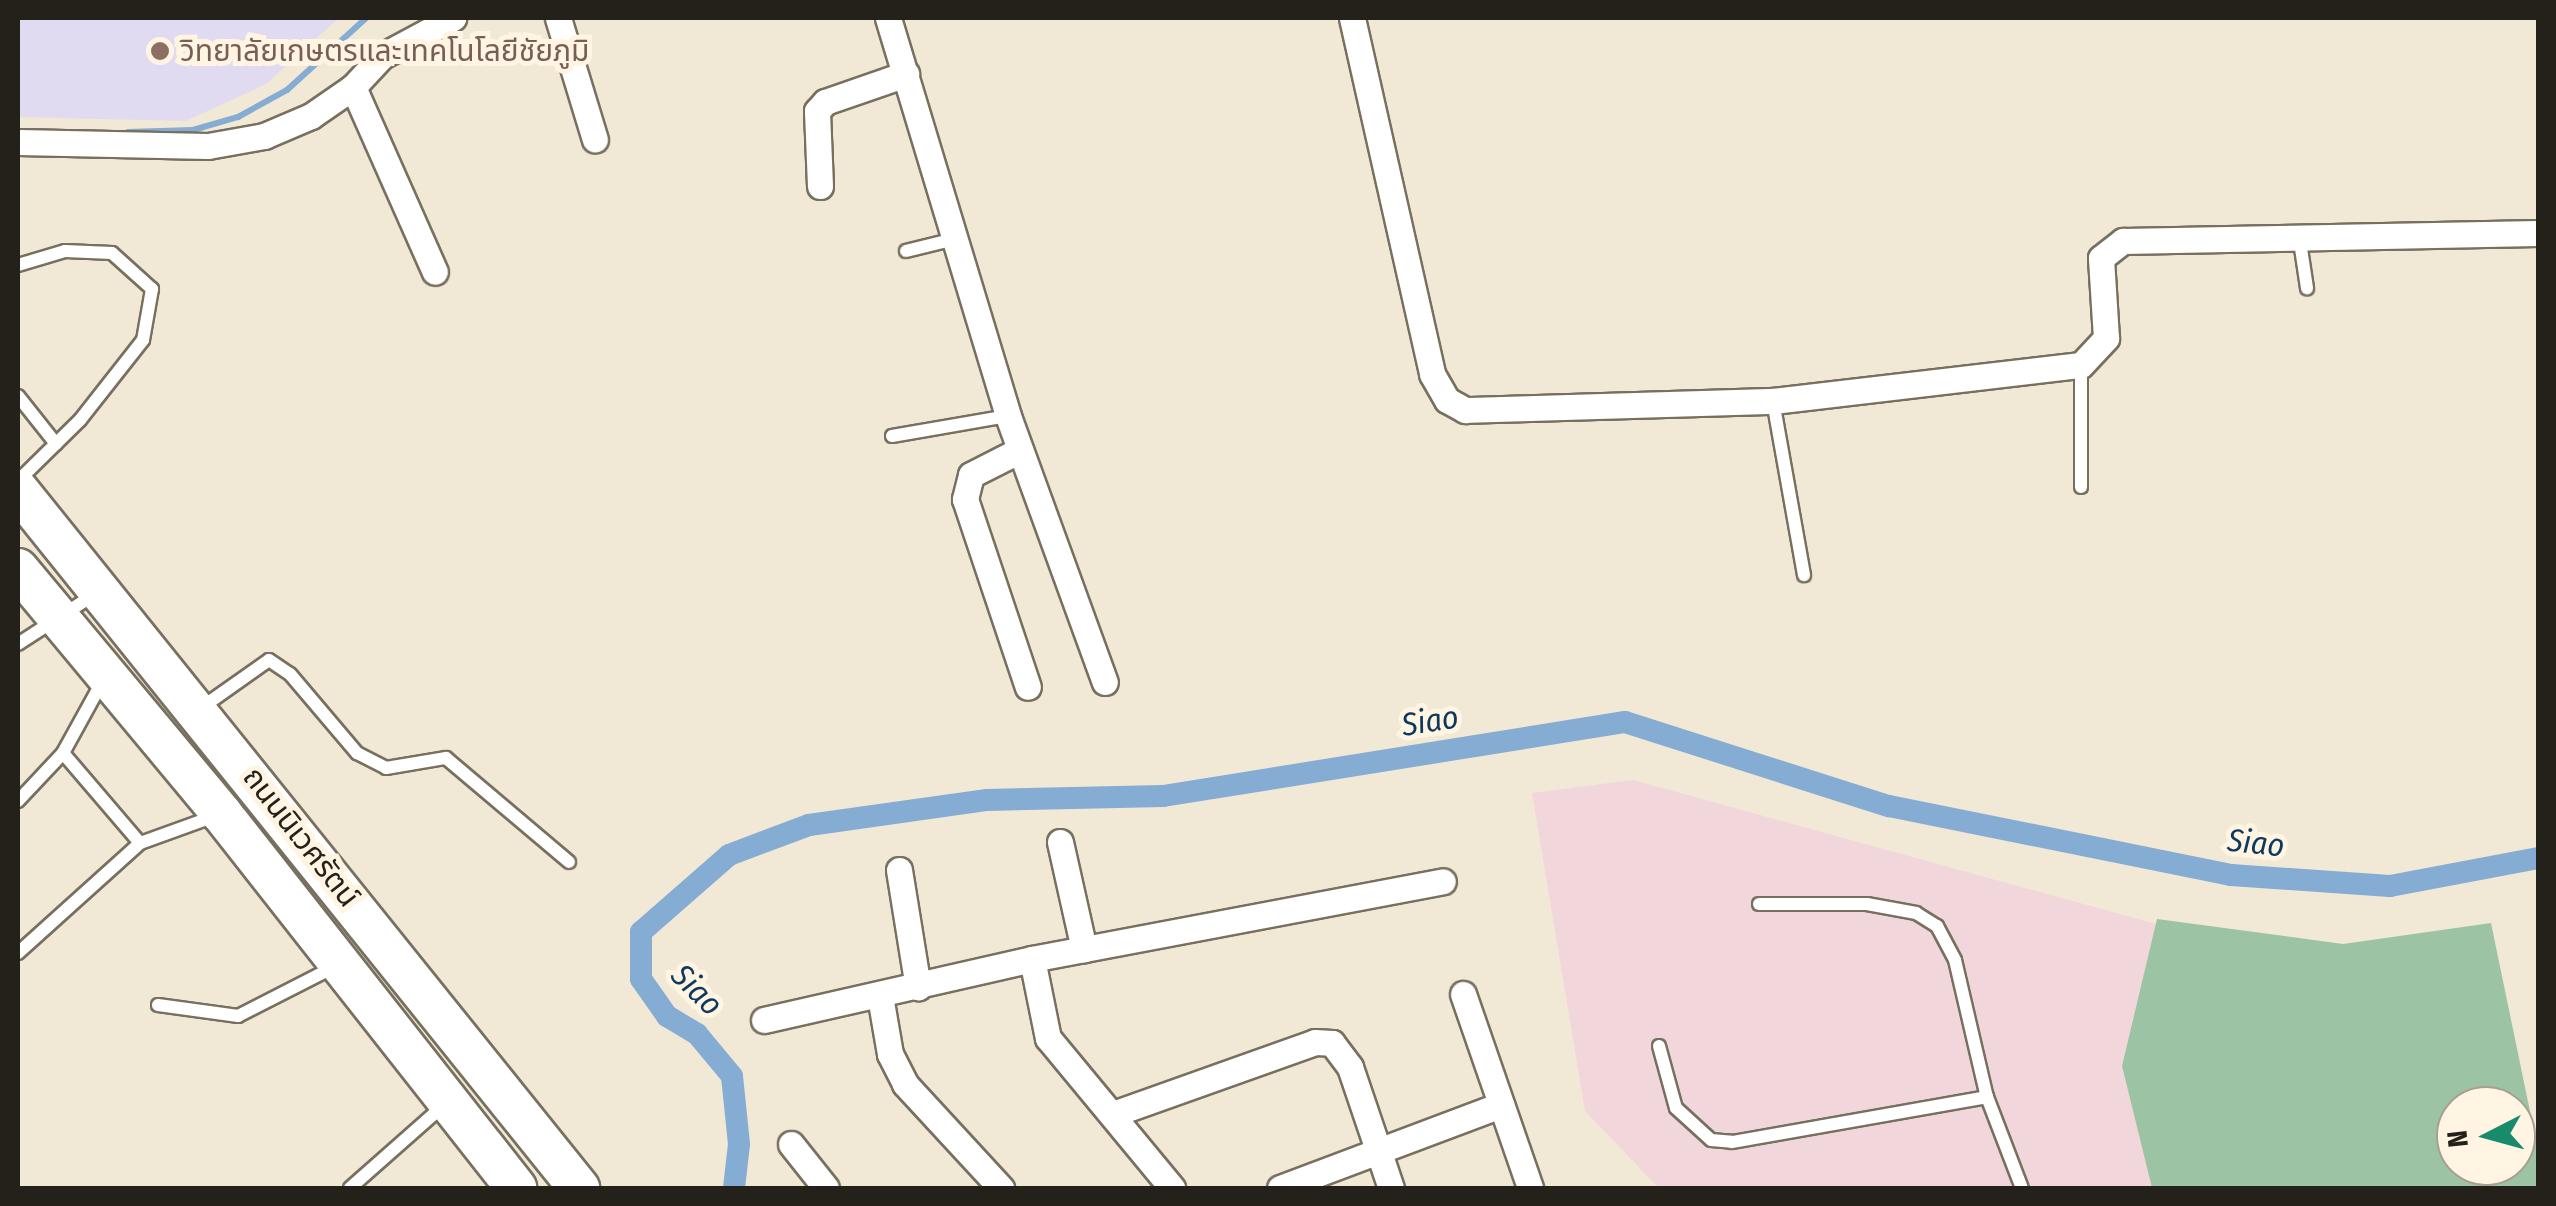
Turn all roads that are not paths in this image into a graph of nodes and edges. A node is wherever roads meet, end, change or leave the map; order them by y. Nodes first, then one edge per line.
1 (453, 18) edge
2 (558, 18) edge
3 (888, 18) edge
4 (1352, 18) edge
5 (906, 74) junction
6 (353, 87) junction
7 (595, 140) dead end
8 (18, 142) edge
9 (820, 186) dead end
10 (2298, 233) junction
11 (2538, 233) edge
12 (955, 239) junction
13 (906, 250) dead end
14 (18, 265) edge
15 (435, 272) dead end
16 (2307, 288) dead end
17 (2082, 364) junction
18 (18, 396) edge
19 (1773, 401) junction
20 (1008, 416) junction
21 (892, 436) dead end
22 (56, 444) junction
23 (1020, 450) junction
24 (18, 481) edge
25 (2080, 488) dead end
26 (18, 490) edge
27 (18, 569) edge
28 (1804, 574) dead end
29 (100, 590) junction
30 (60, 621) junction
31 (18, 644) edge
32 (106, 675) junction
33 (1105, 682) dead end
34 (1028, 687) dead end
35 (199, 709) junction
36 (62, 753) junction
37 (18, 801) edge
38 (222, 814) junction
39 (1060, 842) dead end
40 (140, 843) junction
41 (569, 862) dead end
42 (899, 870) dead end
43 (1443, 881) dead end
44 (1759, 904) dead end
45 (1084, 948) junction
46 (18, 953) edge
47 (1032, 959) junction
48 (336, 966) junction
49 (918, 987) junction
50 (1463, 994) dead end
51 (880, 996) junction
52 (158, 1005) dead end
53 (764, 1020) dead end
54 (1659, 1046) dead end
55 (1987, 1097) junction
56 (446, 1104) junction
57 (1502, 1106) junction
58 (1114, 1114) junction
59 (791, 1144) dead end
60 (1380, 1152) junction
61 (350, 1188) edge
62 (516, 1188) edge
63 (579, 1188) edge
64 (826, 1188) edge
65 (1000, 1188) edge
66 (1172, 1188) edge
67 (1280, 1188) edge
68 (1392, 1188) edge
69 (1530, 1188) edge
70 (2022, 1188) edge

1 - 6 street
2 - 7 street
3 - 5 street
4 - 19 street
5 - 9 street
5 - 12 street
6 - 8 street
6 - 15 street
10 - 11 street
10 - 16 lane
10 - 17 street
12 - 13 lane
12 - 20 street
14 - 22 lane
17 - 19 street
17 - 25 lane
18 - 22 lane
19 - 28 lane
20 - 21 lane
20 - 23 street
22 - 24 lane
23 - 33 street
23 - 34 street
26 - 29 main road, ถนนนิเวศรัตน์
27 - 30 main road, ถนนนิเวศรัตน์
29 - 30 lane
29 - 35 main road, ถนนนิเวศรัตน์
30 - 31 lane
30 - 32 main road, ถนนนิเวศรัตน์
32 - 36 lane
32 - 38 main road, ถนนนิเวศรัตน์
35 - 41 lane
35 - 63 main road, ถนนนิเวศรัตน์
36 - 37 lane
36 - 40 lane
38 - 40 lane
38 - 48 main road, ถนนนิเวศรัตน์
39 - 45 street
40 - 46 lane
42 - 49 street
43 - 45 street
44 - 55 lane
45 - 47 street
47 - 49 street
47 - 58 street
48 - 52 lane
48 - 56 main road, ถนนนิเวศรัตน์
49 - 51 street
50 - 57 street
51 - 53 street
51 - 65 street
54 - 55 lane
55 - 70 lane
56 - 61 lane
56 - 62 main road, ถนนนิเวศรัตน์
57 - 60 street
57 - 69 street
58 - 60 street
58 - 66 street
59 - 64 street
60 - 67 street
60 - 68 street

